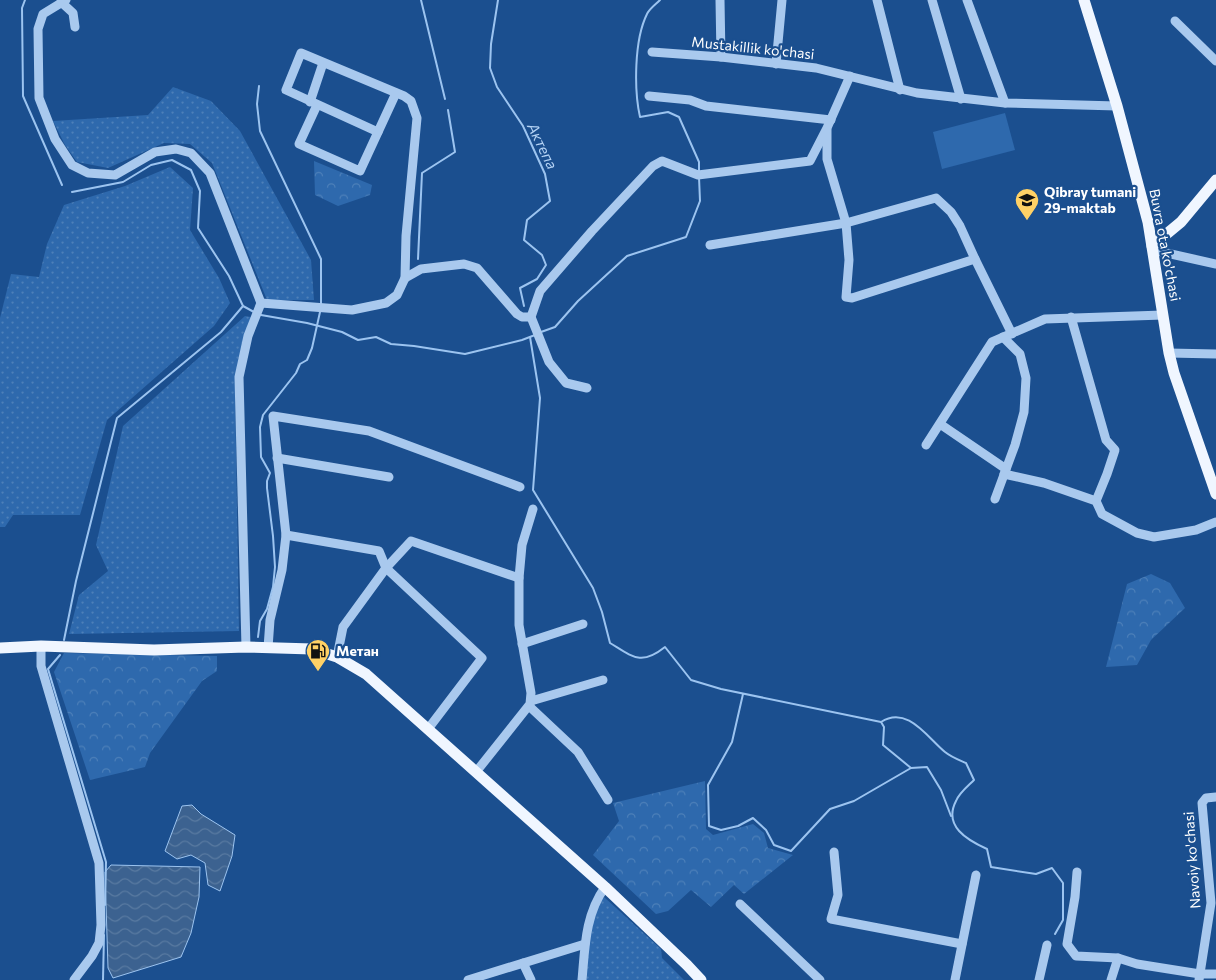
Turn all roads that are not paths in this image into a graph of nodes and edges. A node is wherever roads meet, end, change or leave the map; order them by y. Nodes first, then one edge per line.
1 (720, 0) edge
2 (782, 0) edge
3 (877, 0) edge
4 (932, 0) edge
5 (967, 0) edge
6 (1084, 0) edge
7 (63, 1) edge
8 (1175, 21) dead end
9 (75, 27) dead end
10 (652, 52) dead end
11 (721, 57) junction
12 (1216, 61) edge
13 (323, 62) junction
14 (776, 64) junction
15 (850, 76) junction
16 (900, 90) junction
17 (396, 93) junction
18 (649, 96) dead end
19 (961, 98) junction
20 (1005, 103) junction
21 (314, 104) junction
22 (1117, 106) junction
23 (829, 124) junction
24 (378, 132) junction
25 (1216, 180) edge
26 (846, 223) junction
27 (710, 245) dead end
28 (1153, 248) junction
29 (975, 259) junction
30 (1216, 264) edge
31 (405, 278) junction
32 (261, 303) junction
33 (1163, 315) junction
34 (1071, 317) junction
35 (531, 318) junction
36 (1012, 334) junction
37 (1003, 337) junction
38 (1169, 353) junction
39 (1216, 354) edge
40 (587, 388) dead end
41 (940, 424) junction
42 (926, 445) dead end
43 (277, 458) junction
44 (1005, 471) junction
45 (389, 477) dead end
46 (520, 487) dead end
47 (1216, 494) edge
48 (995, 499) dead end
49 (1096, 501) junction
50 (533, 508) dead end
51 (1216, 522) edge
52 (286, 535) junction
53 (386, 568) junction
54 (519, 578) junction
55 (583, 624) dead end
56 (522, 644) junction
57 (41, 646) junction
58 (246, 647) junction
59 (0, 648) edge
60 (268, 648) junction
61 (337, 657) junction
62 (603, 680) dead end
63 (530, 703) junction
64 (428, 729) junction
65 (476, 772) junction
66 (1216, 797) edge
67 (608, 800) dead end
68 (834, 852) dead end
69 (1076, 872) dead end
70 (976, 875) dead end
71 (605, 887) junction
72 (1214, 903) edge
73 (740, 904) dead end
74 (585, 944) junction
75 (962, 944) junction
76 (1047, 945) dead end
77 (1118, 958) junction
78 (523, 963) junction
79 (1216, 974) edge
80 (1200, 977) edge
81 (74, 980) edge
82 (468, 980) edge
83 (531, 980) edge
84 (582, 980) edge
85 (701, 980) edge
86 (820, 980) edge
87 (955, 980) edge
88 (1039, 980) edge
89 (1111, 980) edge

1 - 11 street
2 - 14 street
3 - 16 street
4 - 19 street
5 - 20 street
6 - 22 main road, Buvra ota ko'chasi
7 - 9 street
7 - 32 street
8 - 12 street
10 - 11 street, Mustakillik ko'chasi
11 - 14 street, Mustakillik ko'chasi
13 - 17 street
13 - 21 street
13 - 21 street
14 - 15 street, Mustakillik ko'chasi
15 - 16 street, Mustakillik ko'chasi
15 - 23 street
16 - 19 street, Mustakillik ko'chasi
17 - 24 street
17 - 31 street
18 - 23 street
19 - 20 street, Mustakillik ko'chasi
20 - 22 street, Mustakillik ko'chasi
21 - 24 street
21 - 24 street
22 - 28 main road, Buvra ota ko'chasi
23 - 26 street
23 - 35 street
25 - 28 main road
26 - 27 street
26 - 29 street
26 - 29 street
28 - 30 street
28 - 33 main road, Buvra ota ko'chasi
29 - 36 street
31 - 32 street
31 - 35 street
32 - 58 street
33 - 34 street
33 - 38 main road, Buvra ota ko'chasi
34 - 36 street
34 - 49 street
35 - 40 street
36 - 37 street
37 - 41 street
37 - 44 street
38 - 39 street
38 - 47 main road, Buvra ota ko'chasi
41 - 42 street
41 - 44 street
43 - 45 street
43 - 46 street
43 - 52 street
44 - 48 street
44 - 49 street
49 - 51 street
50 - 54 street
52 - 53 street
52 - 60 street
53 - 54 street
53 - 61 street
53 - 64 street
54 - 56 street
55 - 56 street
56 - 63 street
57 - 58 main road
57 - 59 main road
57 - 81 street
58 - 60 main road
60 - 61 main road
61 - 64 main road
62 - 63 street
63 - 65 street
63 - 67 street
64 - 65 main road
65 - 71 main road
66 - 72 street, Navoiy ko'chasi
68 - 75 street
69 - 77 street
70 - 75 street
71 - 74 street
71 - 85 main road
72 - 80 street, Navoiy ko'chasi
73 - 86 street
74 - 78 street
74 - 84 street
75 - 87 street
76 - 88 street
77 - 80 street
77 - 89 street
78 - 82 street
78 - 83 street
79 - 80 street

